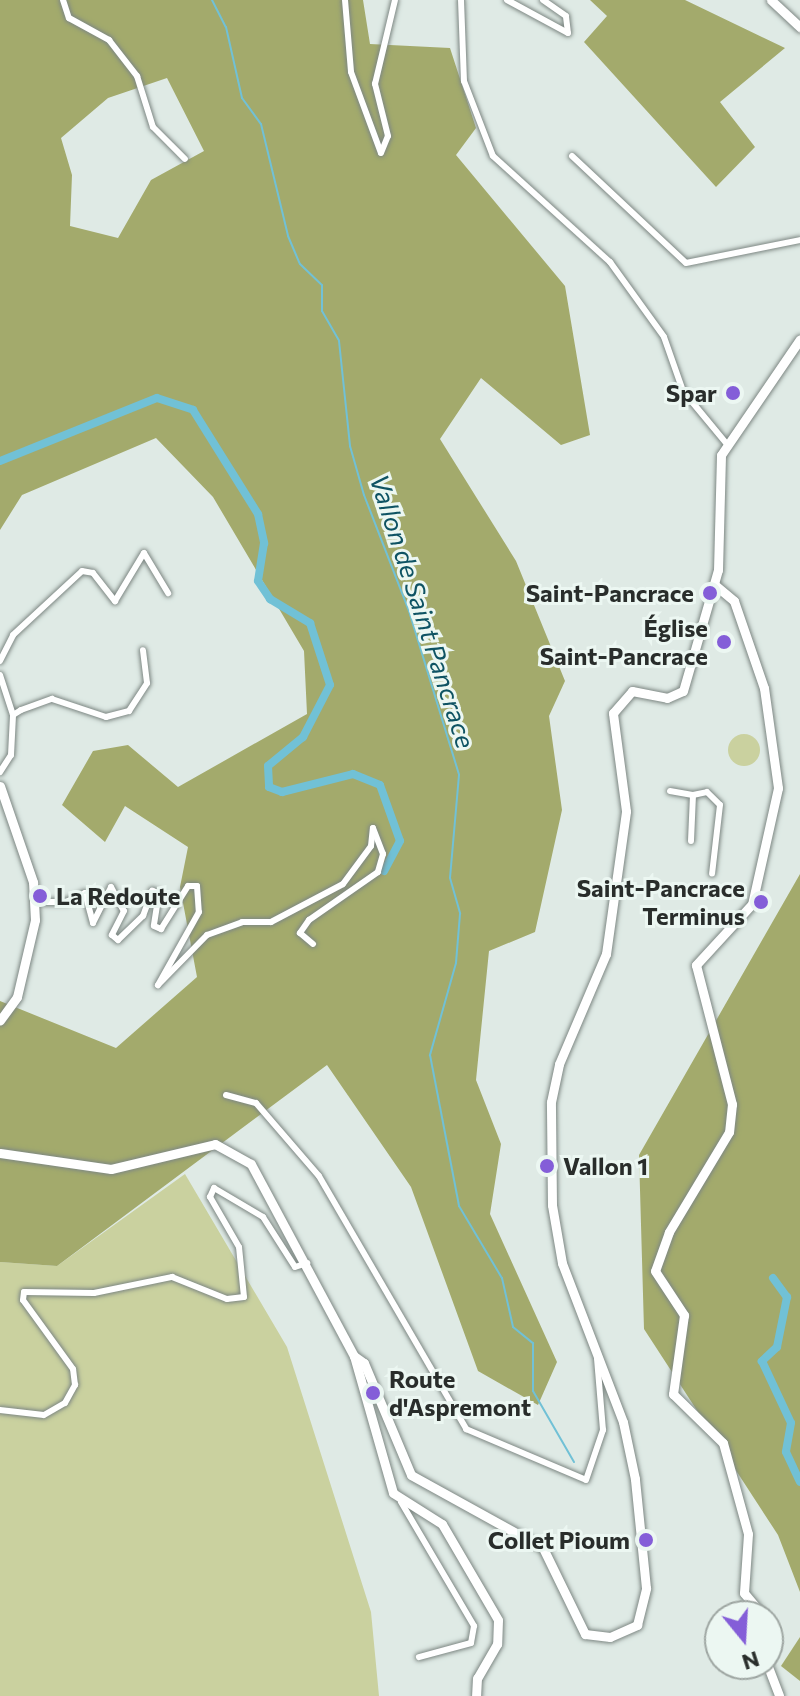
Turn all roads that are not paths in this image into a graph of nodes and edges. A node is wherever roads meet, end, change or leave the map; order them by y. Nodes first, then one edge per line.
1 (63, 0) edge
2 (345, 0) edge
3 (395, 0) edge
4 (461, 0) edge
5 (507, 0) edge
6 (543, 0) edge
7 (771, 0) edge
8 (800, 27) edge
9 (572, 156) dead end
10 (185, 159) dead end
11 (800, 240) edge
12 (800, 339) edge
13 (726, 443) junction
14 (715, 585) junction
15 (168, 593) dead end
16 (143, 650) dead end
17 (0, 661) edge
18 (0, 675) edge
19 (13, 715) junction
20 (0, 772) edge
21 (0, 786) edge
22 (670, 791) dead end
23 (693, 795) junction
24 (691, 841) dead end
25 (712, 874) dead end
26 (35, 902) junction
27 (313, 944) dead end
28 (0, 1020) edge
29 (226, 1095) dead end
30 (0, 1153) edge
31 (307, 1263) junction
32 (354, 1356) junction
33 (597, 1358) junction
34 (0, 1410) edge
35 (401, 1502) junction
36 (750, 1600) edge
37 (419, 1657) dead end
38 (476, 1696) edge

1 - 10 street
2 - 3 street
4 - 13 street
5 - 6 street
7 - 8 street
9 - 11 street
12 - 13 street
13 - 14 street
14 - 33 street
14 - 36 street
15 - 17 street
16 - 19 street
18 - 19 street
19 - 20 street
21 - 26 street
22 - 23 street
23 - 24 street
23 - 25 street
26 - 27 street
26 - 28 street
29 - 33 street
30 - 31 street
31 - 32 street
31 - 34 street
32 - 33 street
32 - 35 street
35 - 37 street
35 - 38 street

